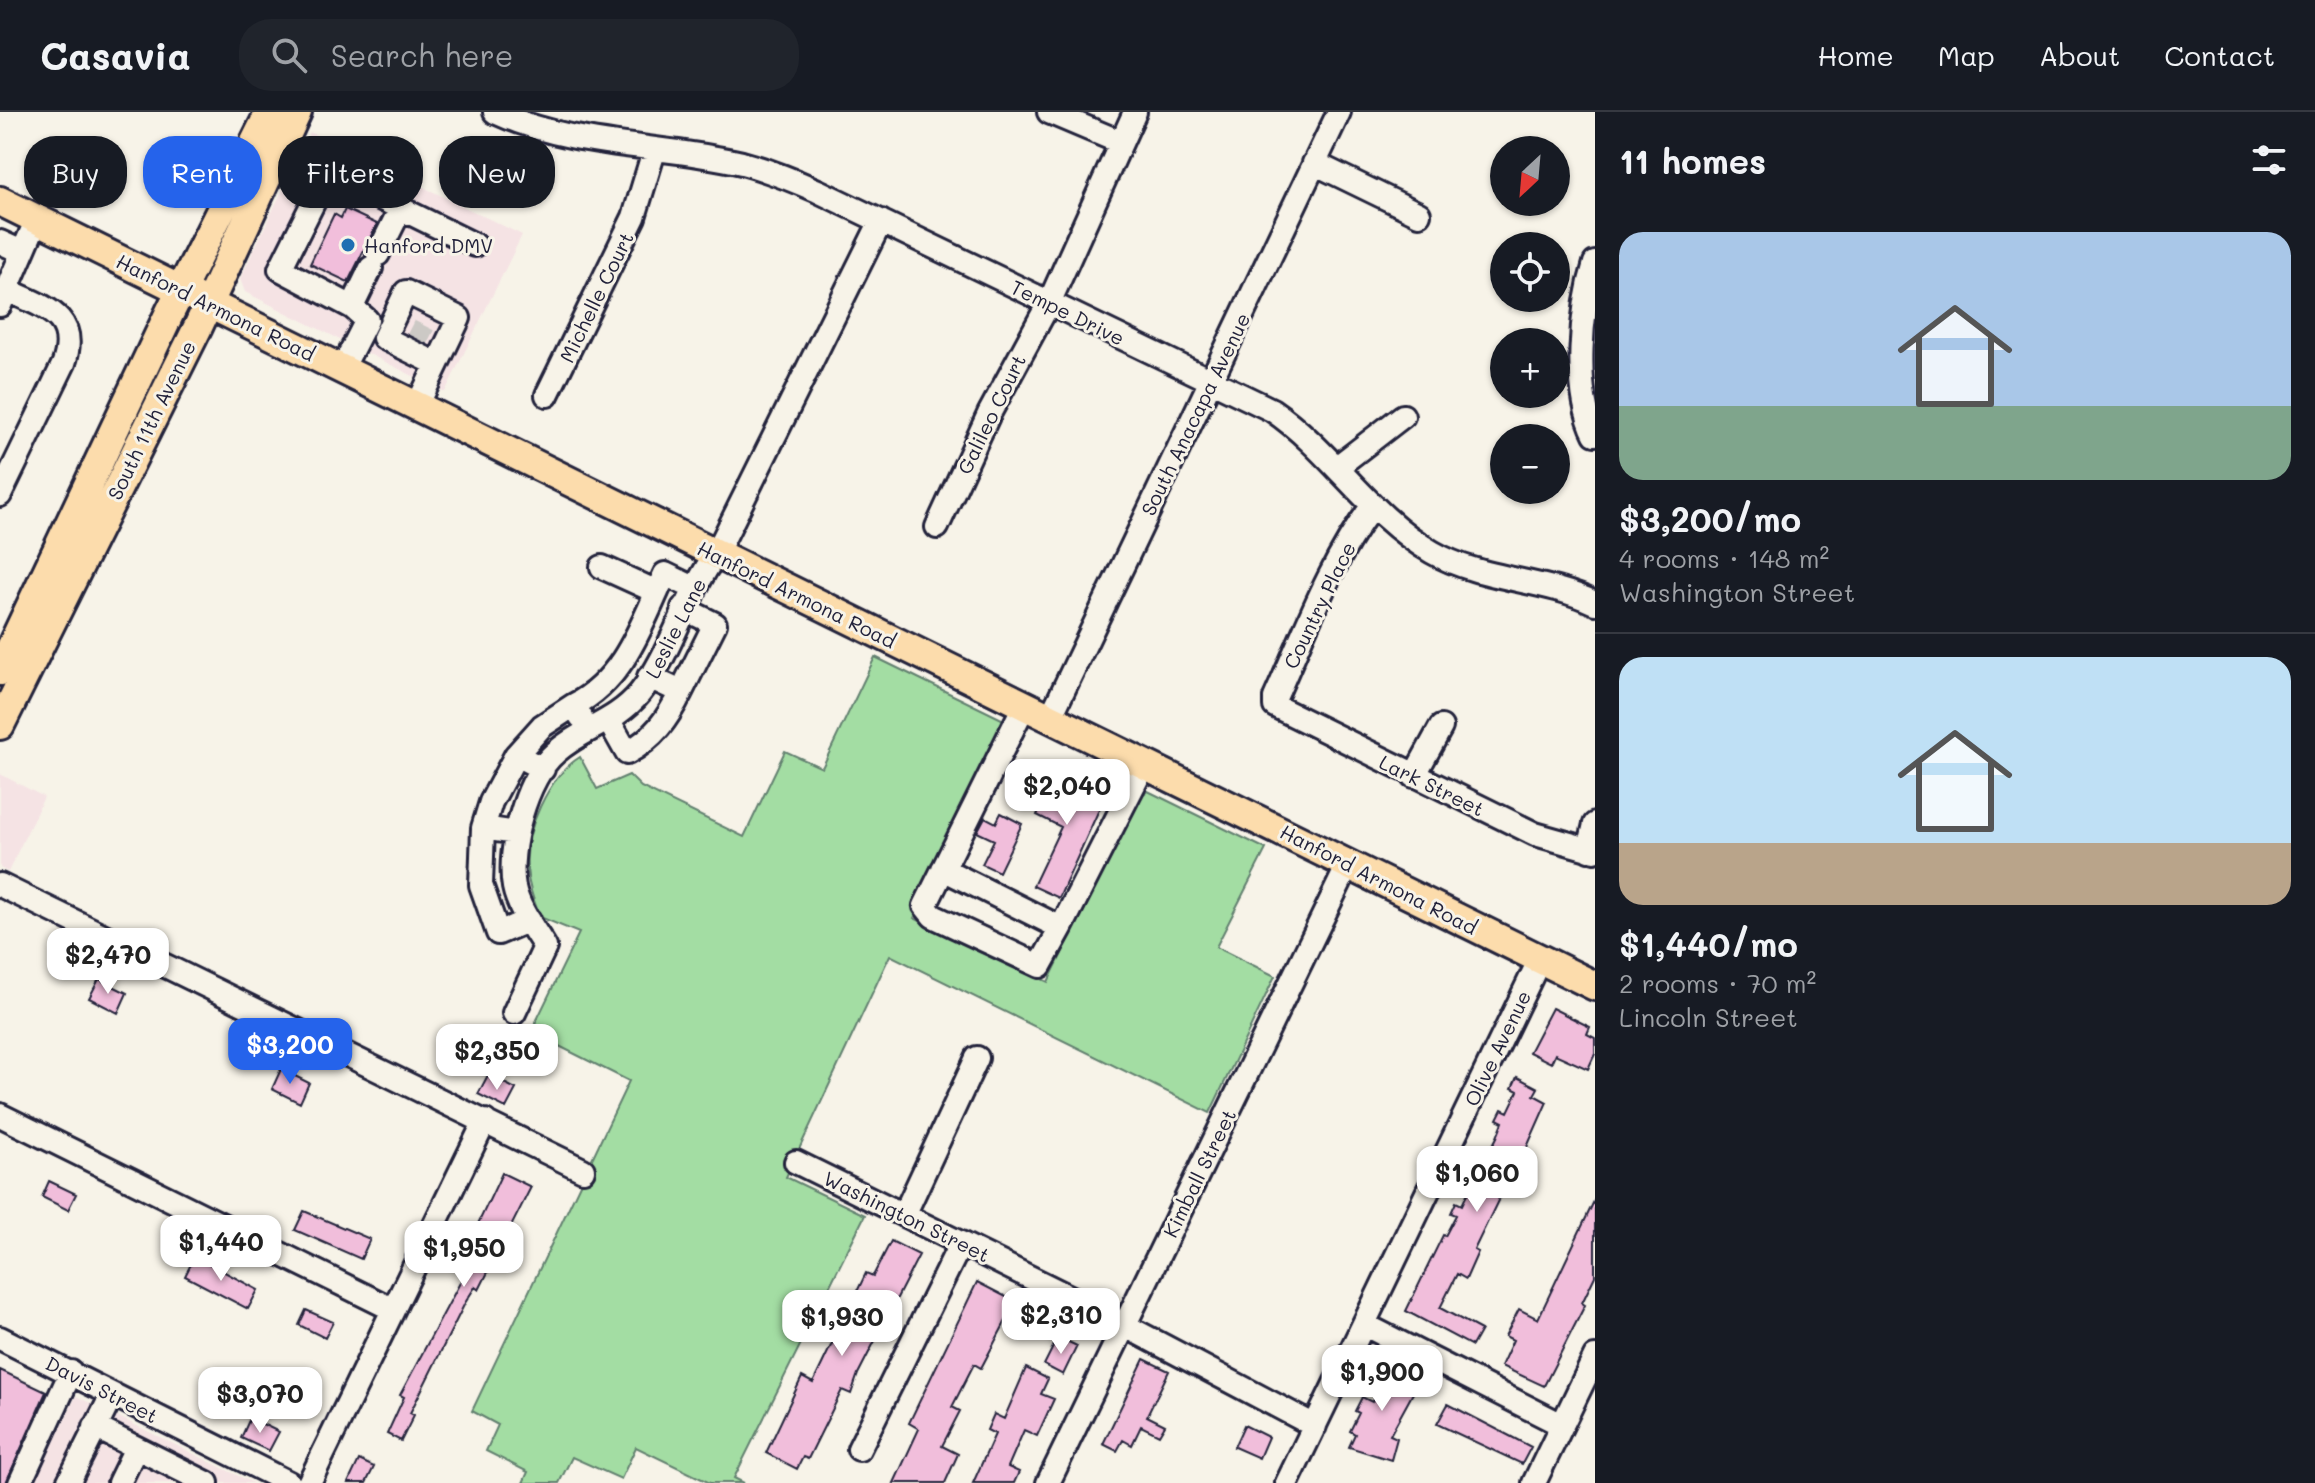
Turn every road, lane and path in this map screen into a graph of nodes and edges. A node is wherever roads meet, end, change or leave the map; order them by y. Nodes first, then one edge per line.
1 (270, 112) edge
2 (297, 112) edge
3 (495, 112) edge
4 (1049, 112) edge
5 (1135, 112) edge
6 (1339, 112) edge
7 (286, 136) edge
8 (1120, 142) junction
9 (654, 151) junction
10 (278, 153) edge
11 (1314, 163) junction
12 (0, 201) edge
13 (310, 208) edge
14 (401, 208) joint
15 (1419, 214) dead end
16 (37, 219) junction
17 (881, 221) junction
18 (0, 242) edge
19 (475, 245) dead end
20 (22, 252) junction
21 (1595, 263) edge
22 (181, 290) junction
23 (3, 297) edge
24 (1049, 303) junction
25 (208, 304) junction
26 (352, 307) junction
27 (363, 328) junction
28 (384, 338) junction
29 (437, 364) junction
30 (342, 369) junction
31 (1212, 380) junction
32 (547, 395) dead end
33 (417, 406) junction
34 (1403, 416) dead end
35 (1595, 434) edge
36 (1337, 467) junction
37 (0, 495) edge
38 (1371, 508) junction
39 (937, 527) dead end
40 (716, 554) junction
41 (602, 567) dead end
42 (694, 588) junction
43 (657, 592) junction
44 (1595, 603) edge
45 (683, 608) junction
46 (629, 650) junction
47 (0, 671) edge
48 (653, 671) junction
49 (681, 692) junction
50 (574, 705) junction
51 (1275, 706) joint
52 (1038, 710) junction
53 (0, 725) edge
54 (599, 727) junction
55 (1441, 727) dead end
56 (516, 755) junction
57 (1145, 763) junction
58 (543, 769) junction
59 (1414, 776) junction
60 (1595, 824) edge
61 (483, 828) junction
62 (516, 833) junction
63 (1592, 850) edge
64 (1349, 863) junction
65 (943, 869) junction
66 (0, 885) edge
67 (529, 920) junction
68 (1061, 928) junction
69 (1540, 959) junction
70 (1595, 986) edge
71 (514, 1013) dead end
72 (977, 1058) dead end
73 (0, 1115) edge
74 (485, 1121) junction
75 (796, 1162) dead end
76 (583, 1170) dead end
77 (904, 1215) junction
78 (961, 1243) junction
79 (392, 1309) junction
80 (1365, 1325) junction
81 (1123, 1327) junction
82 (0, 1338) edge
83 (1595, 1357) edge
84 (71, 1372) junction
85 (112, 1395) junction
86 (1562, 1425) junction
87 (1315, 1426) junction
88 (95, 1427) junction
89 (201, 1439) junction
90 (136, 1448) junction
91 (859, 1449) dead end
92 (182, 1478) edge
93 (20, 1483) edge
94 (68, 1483) edge
95 (119, 1483) edge
96 (207, 1483) edge
97 (289, 1483) edge
98 (309, 1483) edge
99 (1048, 1483) edge
100 (1287, 1483) edge
101 (1534, 1483) edge

1 - 22 main road, South 11th Avenue
2 - 7 main road, South 11th Avenue
3 - 9 street, Tempe Drive
4 - 8 street
5 - 8 street, Galileo Court
6 - 11 street, South Anacapa Avenue
8 - 24 street, Galileo Court
9 - 17 street, Tempe Drive
9 - 32 street, Michelle Court
10 - 25 main road, South 11th Avenue
11 - 15 street
11 - 31 street, South Anacapa Avenue
12 - 16 main road, Hanford Armona Road
13 - 26 street
14 - 19 street
14 - 26 street
16 - 20 street
16 - 22 main road, Hanford Armona Road
17 - 24 street, Tempe Drive
17 - 40 street, Leslie Lane
18 - 20 street
20 - 23 street
21 - 35 street
22 - 25 main road, Hanford Armona Road
22 - 47 main road, South 11th Avenue
23 - 37 street
24 - 31 street, Tempe Drive
24 - 39 street, Galileo Court
25 - 30 main road, Hanford Armona Road
25 - 53 main road, South 11th Avenue
26 - 27 street
27 - 28 street
27 - 30 street
28 - 29 street
28 - 29 street
29 - 33 street
30 - 33 main road, Hanford Armona Road
31 - 36 street, Tempe Drive
31 - 52 street, South Anacapa Avenue
33 - 40 main road, Hanford Armona Road
34 - 36 street
36 - 38 street, Tempe Drive
38 - 44 street, Tempe Drive
38 - 51 street, Country Place
40 - 42 street, Leslie Lane
40 - 52 main road, Hanford Armona Road
41 - 43 street
42 - 43 street
42 - 45 street, Leslie Lane
43 - 46 street
45 - 48 street, Leslie Lane
45 - 49 street
46 - 48 street
46 - 50 street
48 - 49 street
48 - 54 street, Leslie Lane
49 - 54 street
50 - 54 street
50 - 56 street
51 - 59 street, Lark Street
52 - 57 main road, Hanford Armona Road
52 - 65 street, South Anacapa Avenue
54 - 58 street, Leslie Lane
55 - 59 street
56 - 58 street
56 - 61 street
57 - 64 main road, Hanford Armona Road
57 - 68 street
58 - 62 street, Leslie Lane
59 - 63 street, Lark Street
60 - 63 street
61 - 62 street
61 - 67 street
62 - 67 street, Leslie Lane
64 - 69 main road, Hanford Armona Road
64 - 81 street, Kimball Street
65 - 68 street
65 - 68 street, South Anacapa Avenue
66 - 74 street
67 - 71 street, Leslie Lane
69 - 70 main road, Hanford Armona Road
69 - 80 street, Olive Avenue
72 - 77 street
73 - 79 street
74 - 76 street
74 - 79 street
75 - 77 street, Washington Street
77 - 78 street, Washington Street
78 - 81 street, Washington Street
78 - 91 street
79 - 98 street
80 - 86 street
80 - 87 street, Olive Avenue
81 - 87 street, Washington Street
81 - 99 street, Kimball Street
82 - 84 street, Davis Street
83 - 86 street
84 - 85 street, Davis Street
84 - 93 street
85 - 88 street
85 - 89 street, Davis Street
86 - 101 street
87 - 100 street, Olive Avenue
88 - 90 street
88 - 94 street
89 - 92 street
89 - 97 street, Davis Street
90 - 92 street
90 - 95 street
92 - 96 street

